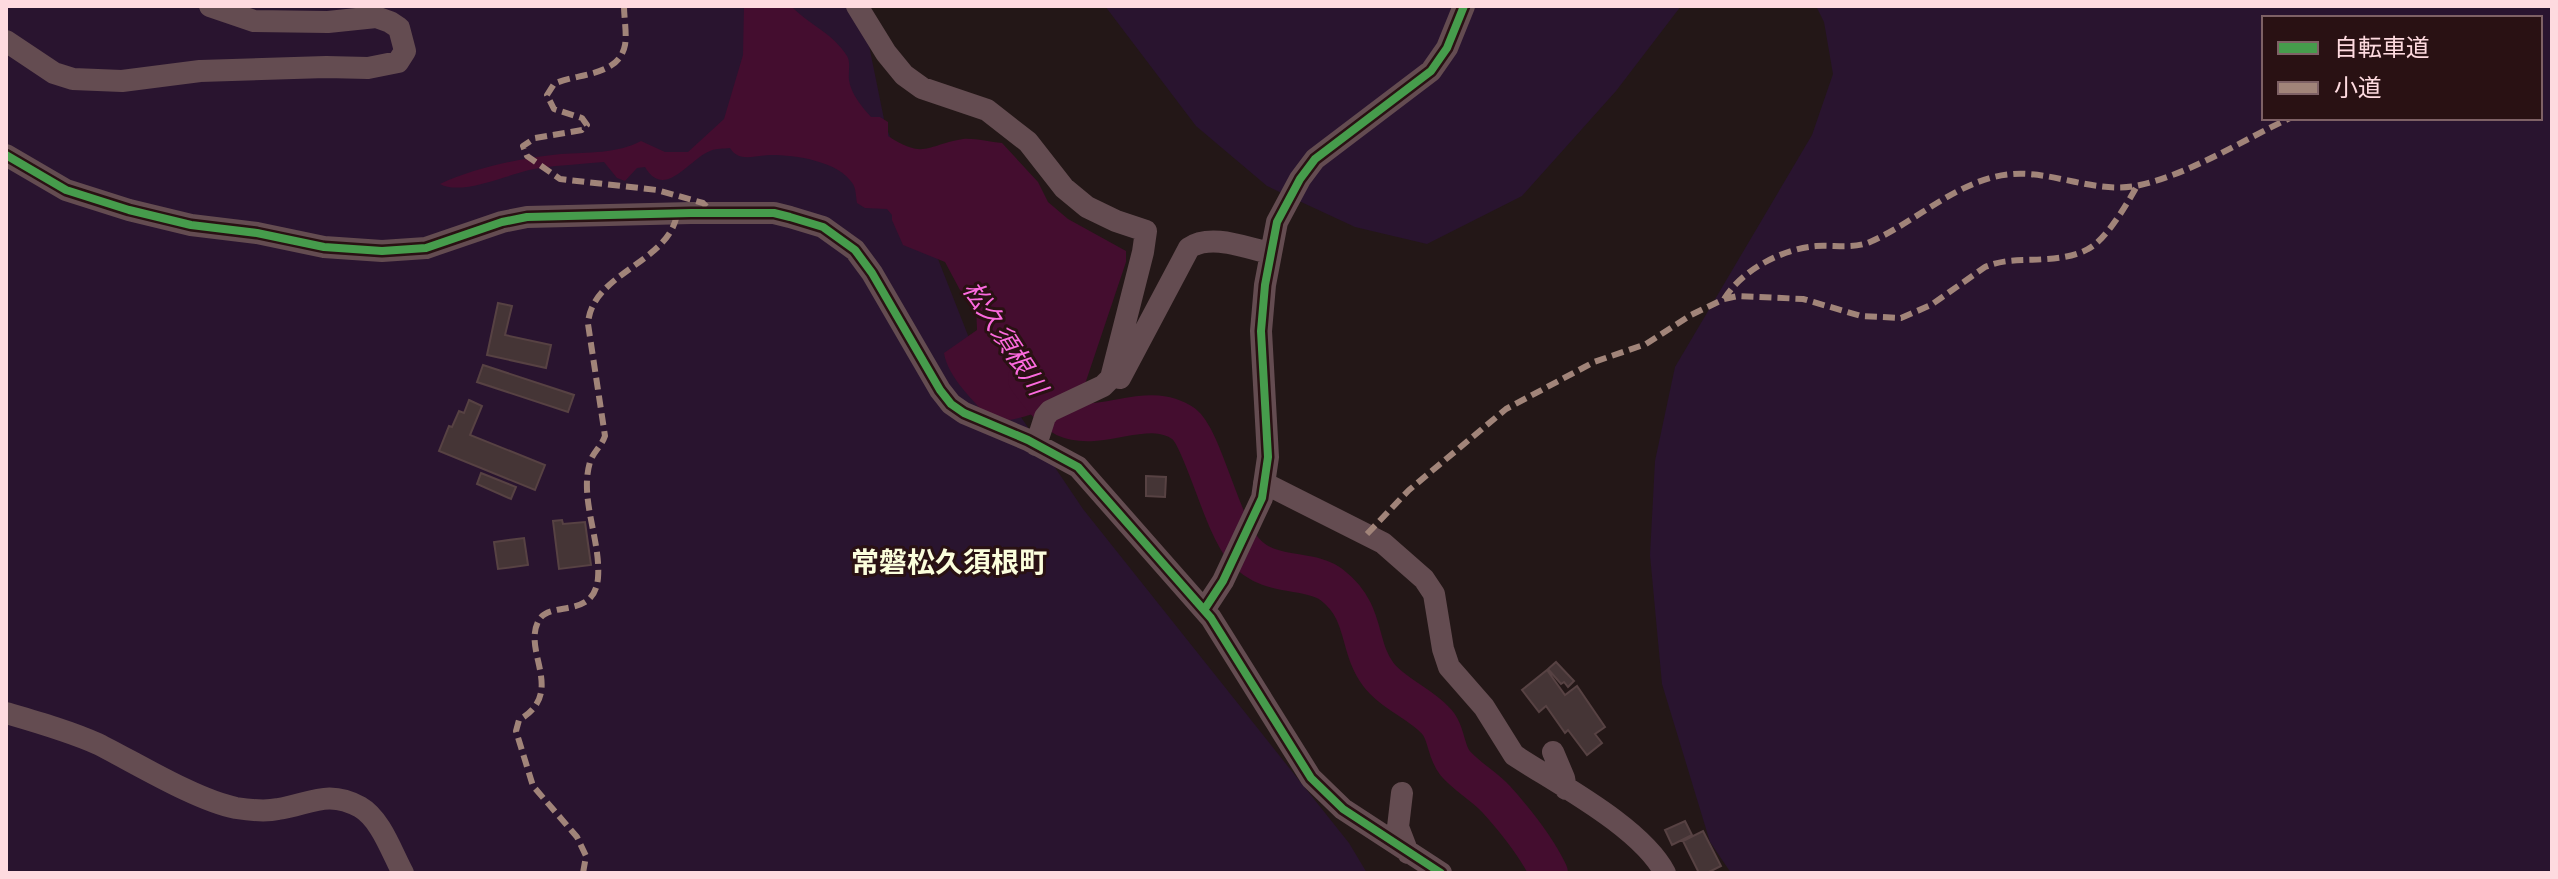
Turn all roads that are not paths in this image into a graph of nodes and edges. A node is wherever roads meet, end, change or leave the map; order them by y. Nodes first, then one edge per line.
1 (210, 6) edge
2 (857, 6) edge
3 (1464, 6) edge
4 (6, 41) edge
5 (6, 155) edge
6 (1270, 253) junction
7 (1109, 382) junction
8 (1036, 445) junction
9 (1264, 483) junction
10 (1204, 610) junction
11 (6, 713) edge
12 (1553, 752) dead end
13 (1566, 789) junction
14 (1402, 793) dead end
15 (1408, 853) junction
16 (403, 873) edge
17 (1441, 873) edge
18 (1665, 873) edge

1 - 4 street
2 - 7 street
3 - 6 street
5 - 8 street
6 - 7 street
6 - 9 street
7 - 8 street
8 - 10 street
9 - 10 street
9 - 13 street
10 - 15 street
11 - 16 street
12 - 13 street
13 - 18 street
14 - 15 street
15 - 17 street

